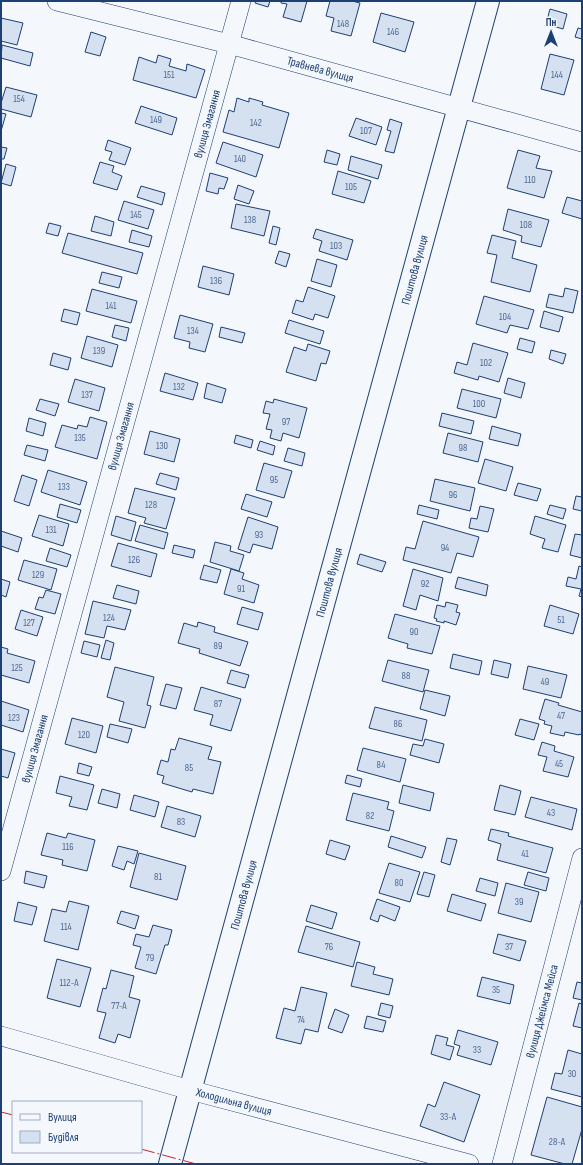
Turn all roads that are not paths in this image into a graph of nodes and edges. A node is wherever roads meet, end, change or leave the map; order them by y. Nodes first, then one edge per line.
1 (57, 1) edge
2 (241, 1) edge
3 (488, 1) edge
4 (229, 44) junction
5 (459, 107) junction
6 (582, 142) edge
7 (582, 858) edge
8 (1, 871) edge
9 (1, 1036) edge
10 (190, 1090) junction
11 (170, 1164) edge
12 (469, 1164) edge
13 (502, 1164) edge

1 - 4 street, Травнева вулиця
2 - 4 street, вулиця Змагання
3 - 5 street, Поштова вулиця
4 - 5 street, Травнева вулиця
4 - 8 street, вулиця Змагання
5 - 6 street, Травнева вулиця
5 - 10 street, Поштова вулиця
7 - 13 street, вулиця Джеймса Мейса
9 - 10 street, Холодильна вулиця
10 - 11 street, Поштова вулиця
10 - 12 street, Холодильна вулиця

